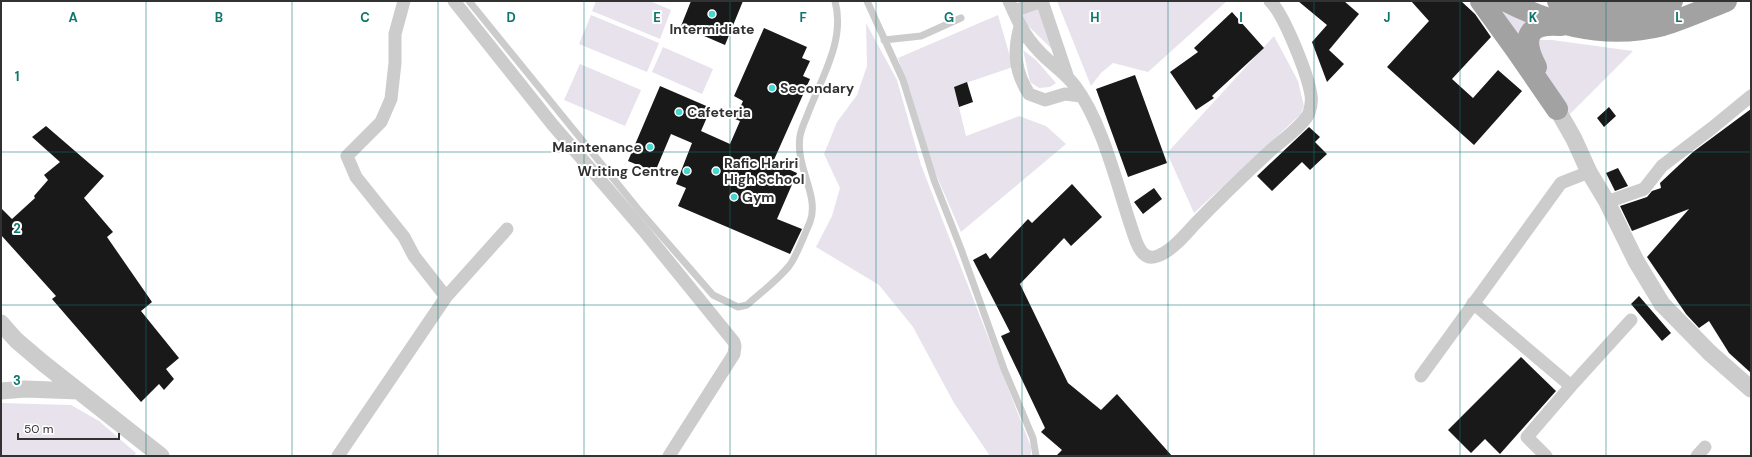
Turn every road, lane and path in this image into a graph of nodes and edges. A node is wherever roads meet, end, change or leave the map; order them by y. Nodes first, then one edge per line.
1 (404, 1) edge
2 (454, 1) edge
3 (469, 1) edge
4 (835, 1) edge
5 (867, 1) edge
6 (1042, 1) edge
7 (1481, 1) edge
8 (1506, 1) edge
9 (1558, 1) edge
10 (1672, 1) edge
11 (1726, 1) edge
12 (1274, 3) edge
13 (1011, 6) edge
14 (961, 18) dead end
15 (1568, 25) junction
16 (1020, 27) junction
17 (884, 40) junction
18 (1069, 79) junction
19 (1081, 96) junction
20 (1751, 96) edge
21 (1557, 109) junction
22 (1589, 172) junction
23 (1607, 202) junction
24 (507, 229) dead end
25 (446, 297) junction
26 (1473, 303) junction
27 (1631, 320) dead end
28 (1, 322) edge
29 (1, 332) edge
30 (9, 339) edge
31 (43, 363) junction
32 (1421, 376) dead end
33 (1572, 386) junction
34 (25, 389) junction
35 (1751, 389) edge
36 (1, 391) edge
37 (79, 391) junction
38 (161, 456) edge
39 (338, 456) edge
40 (669, 456) edge
41 (1036, 456) edge
42 (1546, 456) edge

1 - 25 street
2 - 40 street
3 - 4 lane
5 - 17 lane
6 - 13 street
6 - 18 street
7 - 21 highway
8 - 15 highway
9 - 10 highway
11 - 15 highway
12 - 19 street
13 - 16 street
14 - 17 lane
15 - 21 highway
16 - 18 street
16 - 19 street
17 - 41 lane
18 - 19 street
20 - 23 street
21 - 22 street
22 - 23 street
22 - 26 street
23 - 35 street
24 - 25 street
25 - 39 street
26 - 32 street
26 - 33 street
27 - 33 street
28 - 30 street
29 - 30 street
30 - 31 street
31 - 34 street
31 - 37 street
33 - 42 street
34 - 36 street
34 - 37 street
37 - 38 street

